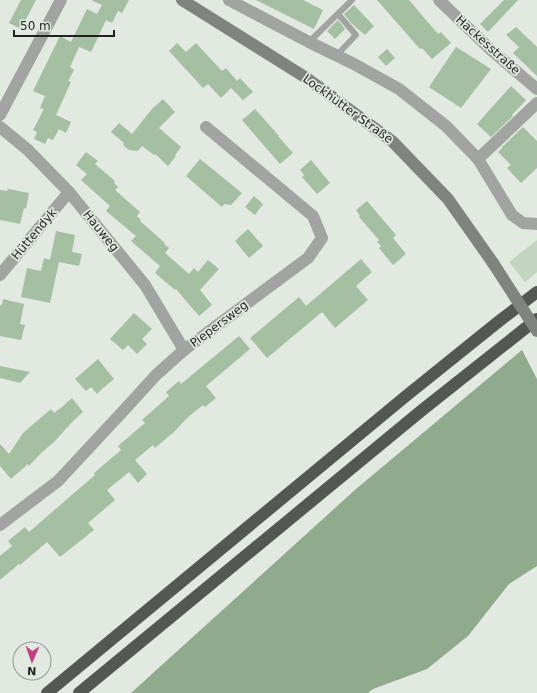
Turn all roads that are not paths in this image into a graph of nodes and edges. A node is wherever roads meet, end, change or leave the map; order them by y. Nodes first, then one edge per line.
1 (61, 0) edge
2 (182, 0) edge
3 (229, 0) edge
4 (352, 0) edge
5 (439, 0) edge
6 (338, 14) junction
7 (309, 42) junction
8 (336, 56) junction
9 (537, 89) edge
10 (537, 103) edge
11 (0, 115) edge
12 (0, 127) edge
13 (206, 127) dead end
14 (478, 159) junction
15 (69, 192) junction
16 (537, 224) edge
17 (0, 275) edge
18 (537, 292) edge
19 (537, 319) edge
20 (537, 331) edge
21 (184, 350) junction
22 (0, 525) edge
23 (47, 693) edge
24 (79, 693) edge

1 - 11 street
2 - 20 street, Lockhütter Straße, bridge
3 - 7 street
4 - 6 lane
5 - 9 street, Hackesstraße
6 - 7 lane
6 - 8 lane
7 - 8 street
8 - 14 street
10 - 14 street
12 - 15 street, Hauweg
13 - 21 street, Piepersweg
14 - 16 street
15 - 17 street, Hüttendyk
15 - 21 street, Hauweg
18 - 23 highway
19 - 24 highway
21 - 22 street, Piepersweg

